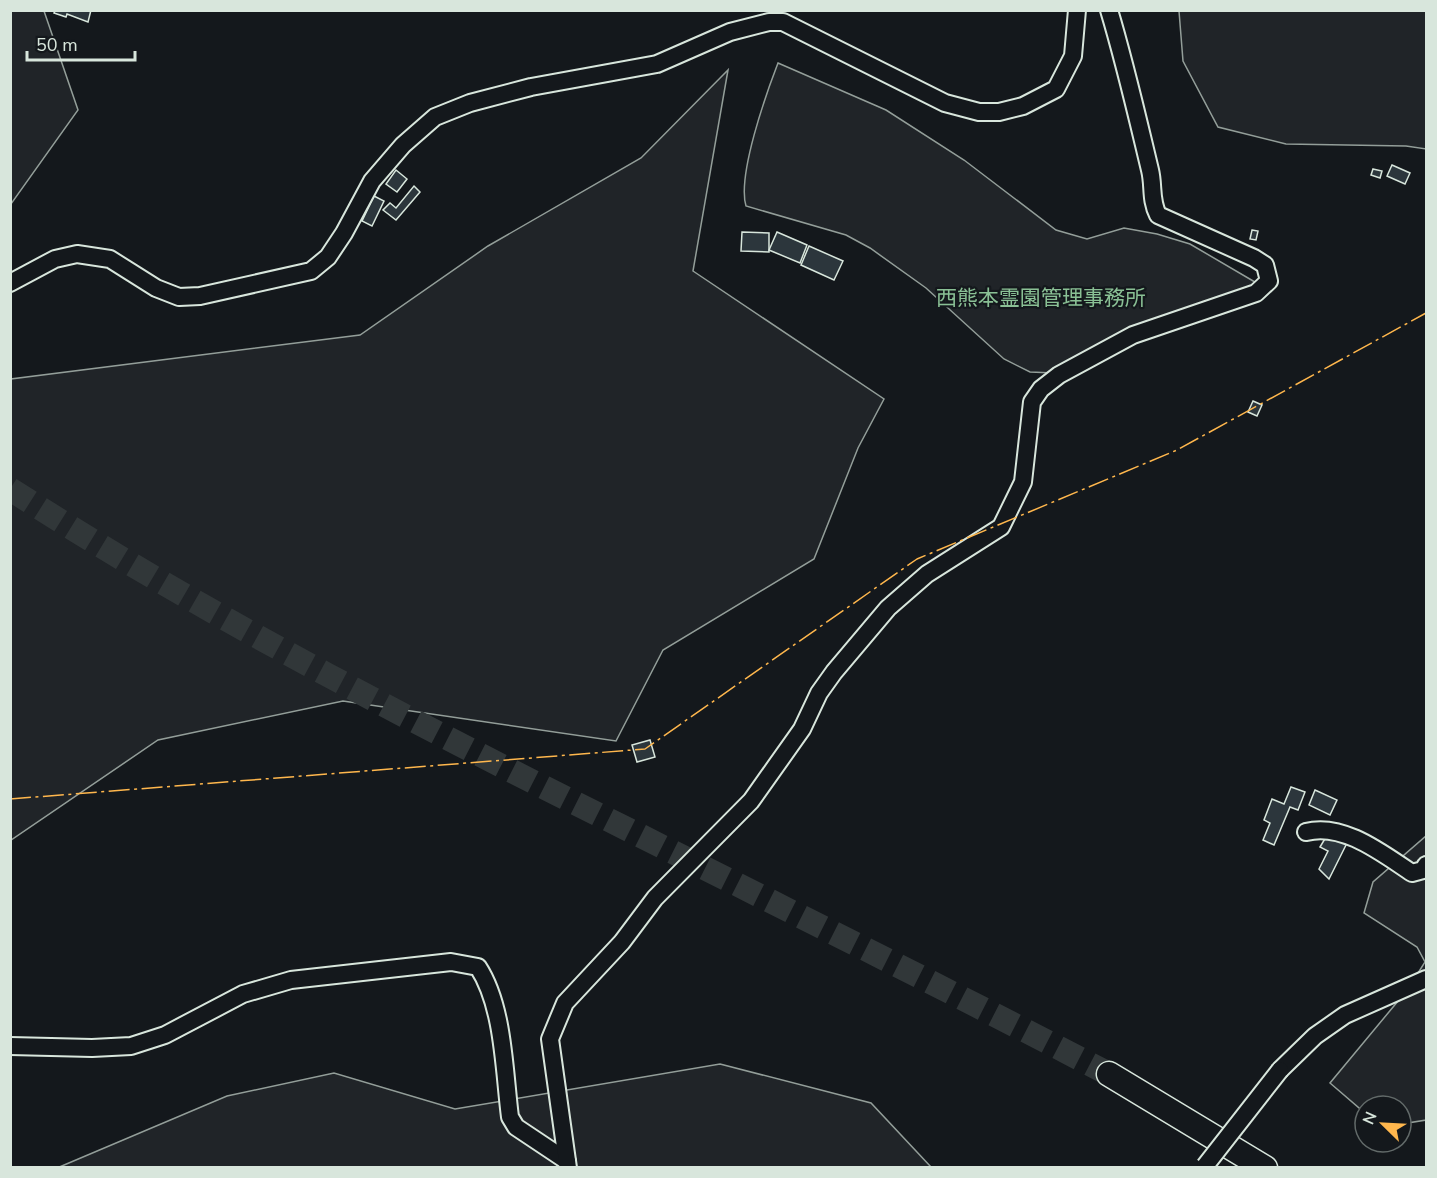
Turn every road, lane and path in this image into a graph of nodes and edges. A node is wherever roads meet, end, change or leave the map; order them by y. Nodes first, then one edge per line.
1 (1077, 10) edge
2 (1109, 10) edge
3 (768, 16) edge
4 (10, 283) edge
5 (1306, 832) dead end
6 (1426, 865) edge
7 (1426, 979) edge
8 (10, 1046) edge
9 (1109, 1074) tunnel mouth
10 (1234, 1147) junction
11 (568, 1164) edge
12 (1205, 1167) edge
13 (1264, 1167) edge
14 (1272, 1167) edge

1 - 3 street
2 - 11 street
3 - 4 street
5 - 6 street
7 - 12 street, bridge
8 - 11 street
9 - 10 highway
10 - 13 highway
10 - 14 highway

